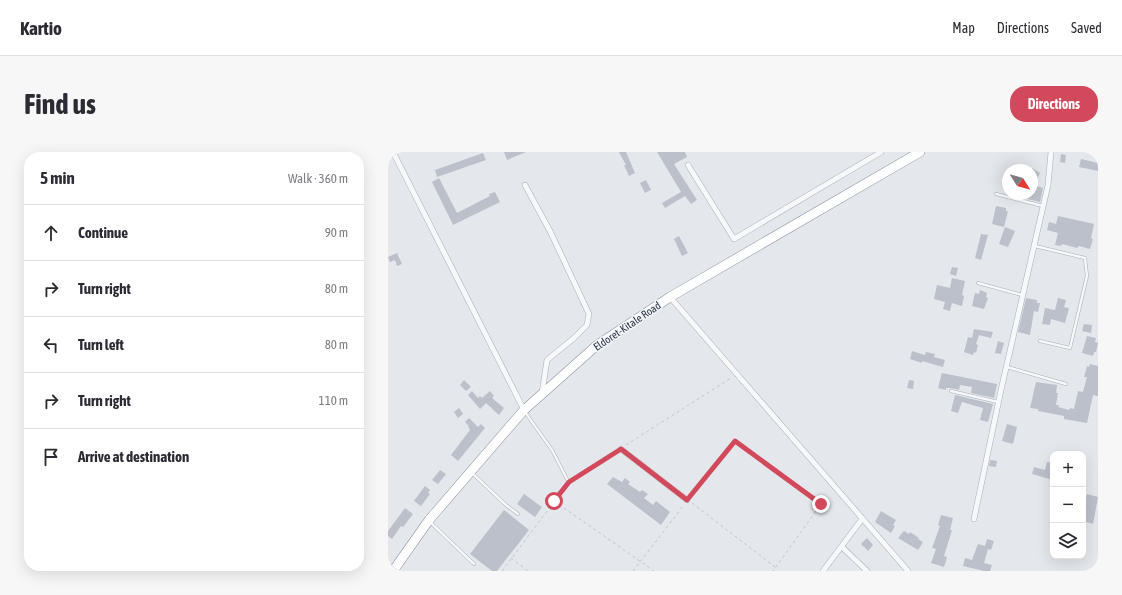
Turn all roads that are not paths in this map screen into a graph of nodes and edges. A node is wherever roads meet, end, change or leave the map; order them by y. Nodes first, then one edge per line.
1 (393, 152) edge
2 (881, 152) edge
3 (920, 152) edge
4 (1051, 152) edge
5 (688, 165) dead end
6 (525, 185) dead end
7 (996, 194) dead end
8 (1043, 206) junction
9 (1033, 246) junction
10 (978, 284) dead end
11 (1022, 295) junction
12 (670, 297) junction
13 (1040, 341) dead end
14 (1006, 367) junction
15 (1066, 384) dead end
16 (951, 391) dead end
17 (542, 394) junction
18 (999, 402) junction
19 (524, 410) junction
20 (621, 449) road end
21 (471, 472) junction
22 (569, 482) road end
23 (687, 500) road end
24 (518, 514) dead end
25 (862, 518) junction
26 (974, 519) dead end
27 (429, 520) junction
28 (842, 547) junction
29 (474, 564) dead end
30 (392, 571) edge
31 (823, 571) edge
32 (867, 571) edge
33 (908, 571) edge

1 - 19 street
2 - 5 street
3 - 12 highway, Eldoret-Kitale Road
4 - 8 street
6 - 17 street
7 - 8 lane
8 - 9 street
9 - 11 street
9 - 13 lane
10 - 11 lane
11 - 14 street
12 - 17 highway, Eldoret-Kitale Road
12 - 25 street
14 - 15 lane
14 - 18 street
16 - 18 lane
17 - 19 highway, Eldoret-Kitale Road
18 - 26 street
19 - 21 highway, Eldoret-Kitale Road
19 - 22 lane
20 - 23 street
21 - 24 lane
21 - 27 highway, Eldoret-Kitale Road
25 - 28 street
25 - 33 street
27 - 29 lane
27 - 30 highway, Eldoret-Kitale Road
28 - 31 street
28 - 32 street

